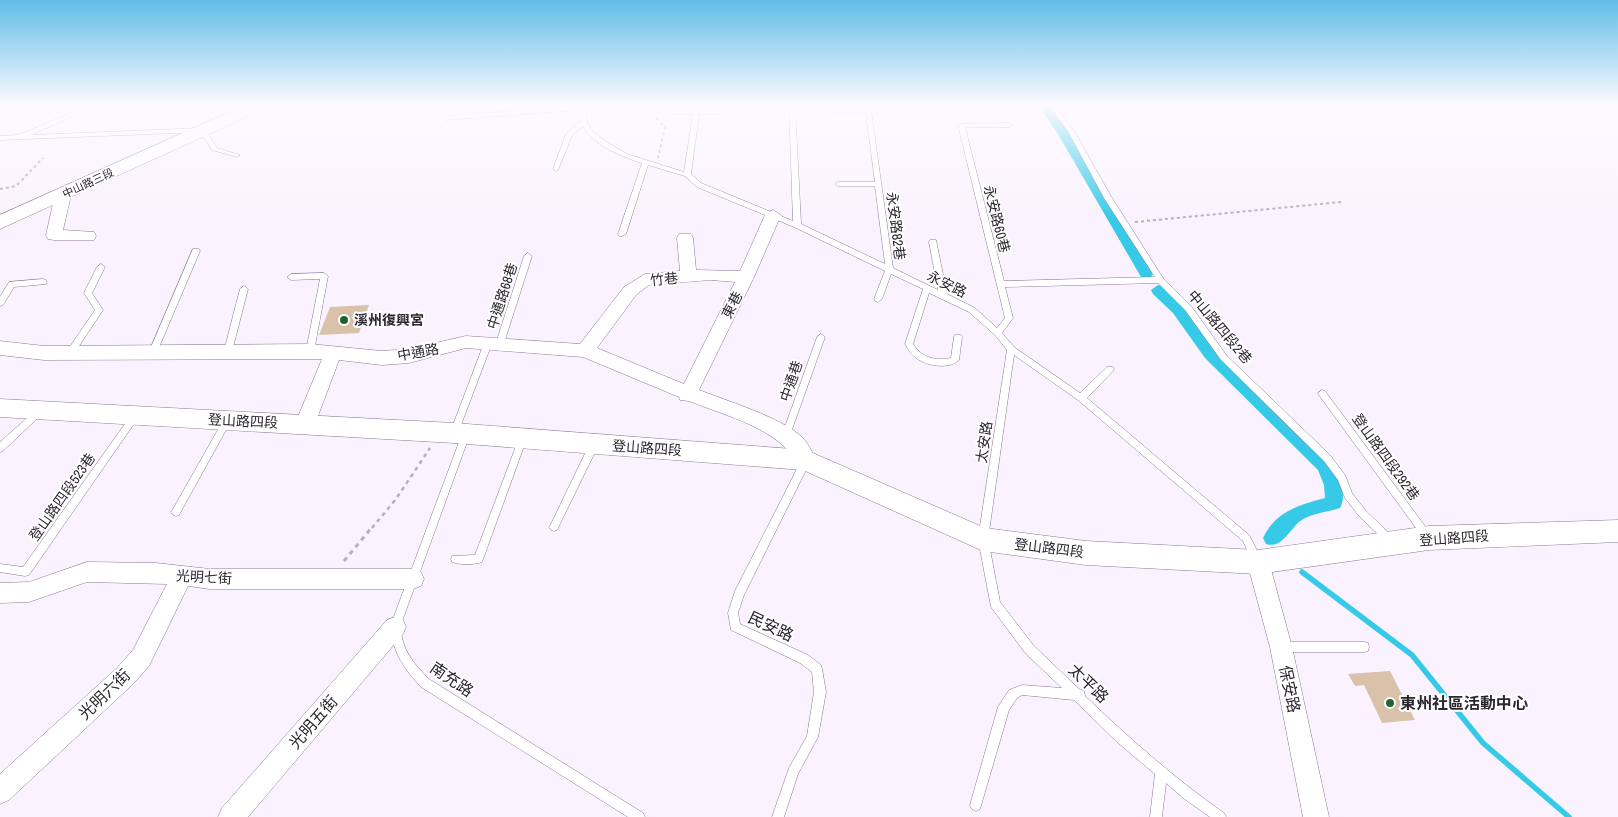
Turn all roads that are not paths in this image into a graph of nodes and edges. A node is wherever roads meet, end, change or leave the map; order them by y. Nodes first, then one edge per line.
1 (175, 143) edge
2 (211, 143) edge
3 (566, 143) edge
4 (605, 143) edge
5 (692, 143) edge
6 (794, 143) edge
7 (872, 143) edge
8 (965, 143) edge
9 (1078, 143) edge
10 (237, 155) dead end
11 (646, 161) junction
12 (556, 168) dead end
13 (687, 175) junction
14 (838, 184) dead end
15 (878, 184) junction
16 (63, 195) junction
17 (773, 215) junction
18 (0, 223) edge
19 (797, 225) junction
20 (622, 234) dead end
21 (88, 236) dead end
22 (685, 238) dead end
23 (933, 242) dead end
24 (196, 251) dead end
25 (528, 256) dead end
26 (101, 268) dead end
27 (888, 269) junction
28 (291, 277) dead end
29 (689, 277) junction
30 (746, 277) junction
31 (1160, 280) junction
32 (44, 282) dead end
33 (1000, 284) junction
34 (927, 288) junction
35 (244, 289) dead end
36 (943, 295) junction
37 (878, 299) dead end
38 (0, 303) edge
39 (998, 333) junction
40 (821, 337) dead end
41 (958, 337) dead end
42 (494, 343) junction
43 (0, 348) edge
44 (1011, 349) junction
45 (228, 350) junction
46 (310, 350) junction
47 (584, 351) junction
48 (153, 352) junction
49 (70, 353) junction
50 (333, 353) junction
51 (1110, 369) dead end
52 (1322, 393) dead end
53 (687, 394) junction
54 (1081, 398) junction
55 (0, 408) edge
56 (40, 412) junction
57 (135, 416) junction
58 (228, 420) junction
59 (306, 424) junction
60 (454, 433) junction
61 (786, 435) junction
62 (523, 438) junction
63 (594, 444) junction
64 (0, 448) edge
65 (806, 460) junction
66 (176, 512) dead end
67 (554, 527) dead end
68 (1618, 531) edge
69 (1429, 538) junction
70 (983, 539) junction
71 (1395, 544) junction
72 (456, 559) dead end
73 (1276, 559) junction
74 (0, 568) edge
75 (182, 577) junction
76 (412, 579) junction
77 (0, 593) edge
78 (395, 628) junction
79 (1281, 647) junction
80 (1364, 647) dead end
81 (1080, 696) junction
82 (1161, 771) junction
83 (0, 791) edge
84 (976, 805) dead end
85 (231, 817) edge
86 (639, 817) edge
87 (778, 817) edge
88 (1156, 817) edge
89 (1220, 817) edge
90 (1316, 817) edge

1 - 16 street, 中山路三段
2 - 10 lane
3 - 12 lane
4 - 11 lane, 永安路
5 - 13 lane
6 - 19 lane
7 - 15 lane, 永安路82巷
8 - 33 lane, 永安路60巷
9 - 31 lane, 中山路四段2巷
11 - 13 lane, 永安路
11 - 20 lane
13 - 17 lane, 永安路
14 - 15 lane, 永安路82巷
15 - 27 lane, 永安路82巷
16 - 18 street, 中山路三段
16 - 21 street
17 - 19 lane, 永安路
17 - 30 street, 東巷
19 - 27 lane, 永安路
22 - 29 street
23 - 36 lane
24 - 48 lane
25 - 42 lane, 中通路68巷
26 - 49 lane
27 - 34 lane, 永安路
27 - 37 lane, 永安路82巷
28 - 46 lane
29 - 30 street, 竹巷
29 - 47 street, 竹巷
30 - 53 street, 東巷
31 - 33 lane
31 - 71 lane, 中山路四段2巷
32 - 38 lane
33 - 39 lane, 永安路60巷
34 - 36 lane, 永安路
34 - 41 lane
35 - 45 lane
36 - 39 lane, 永安路
39 - 44 lane, 永安路
40 - 61 lane, 中通巷
42 - 47 street, 中通路
42 - 50 street, 中通路
42 - 60 lane, 中通路68巷
43 - 49 street, 中通路
44 - 54 lane, 永安路
44 - 70 lane, 太安路
45 - 46 street, 中通路
45 - 48 street, 中通路
46 - 50 street, 中通路
47 - 53 street, 中通路
48 - 49 street, 中通路
50 - 59 street
51 - 54 lane
52 - 69 lane, 登山路四段292巷
53 - 61 street, 中通路
54 - 73 lane, 永安路
55 - 56 street, 登山路四段
56 - 57 street, 登山路四段
56 - 64 lane
57 - 58 street, 登山路四段
57 - 74 lane, 登山路四段523巷
58 - 59 street, 登山路四段
58 - 66 lane
59 - 60 street, 登山路四段
60 - 62 street, 登山路四段
60 - 76 lane
61 - 65 street, 中通路
62 - 63 street, 登山路四段
62 - 72 lane
63 - 65 street, 登山路四段
63 - 67 lane
65 - 70 street, 登山路四段
65 - 87 lane, 民安路
68 - 69 street, 登山路四段
69 - 71 street, 登山路四段
70 - 73 street, 登山路四段
70 - 81 lane, 太平路
71 - 73 street, 登山路四段
73 - 79 street, 保安路
75 - 76 street, 光明七街
75 - 77 street, 光明七街
75 - 83 street, 光明六街
76 - 78 lane
78 - 85 street, 光明五街
78 - 86 lane, 南充路
79 - 80 lane
79 - 90 street, 保安路
81 - 82 lane, 太平路
81 - 84 lane
82 - 88 lane
82 - 89 lane, 太平路

